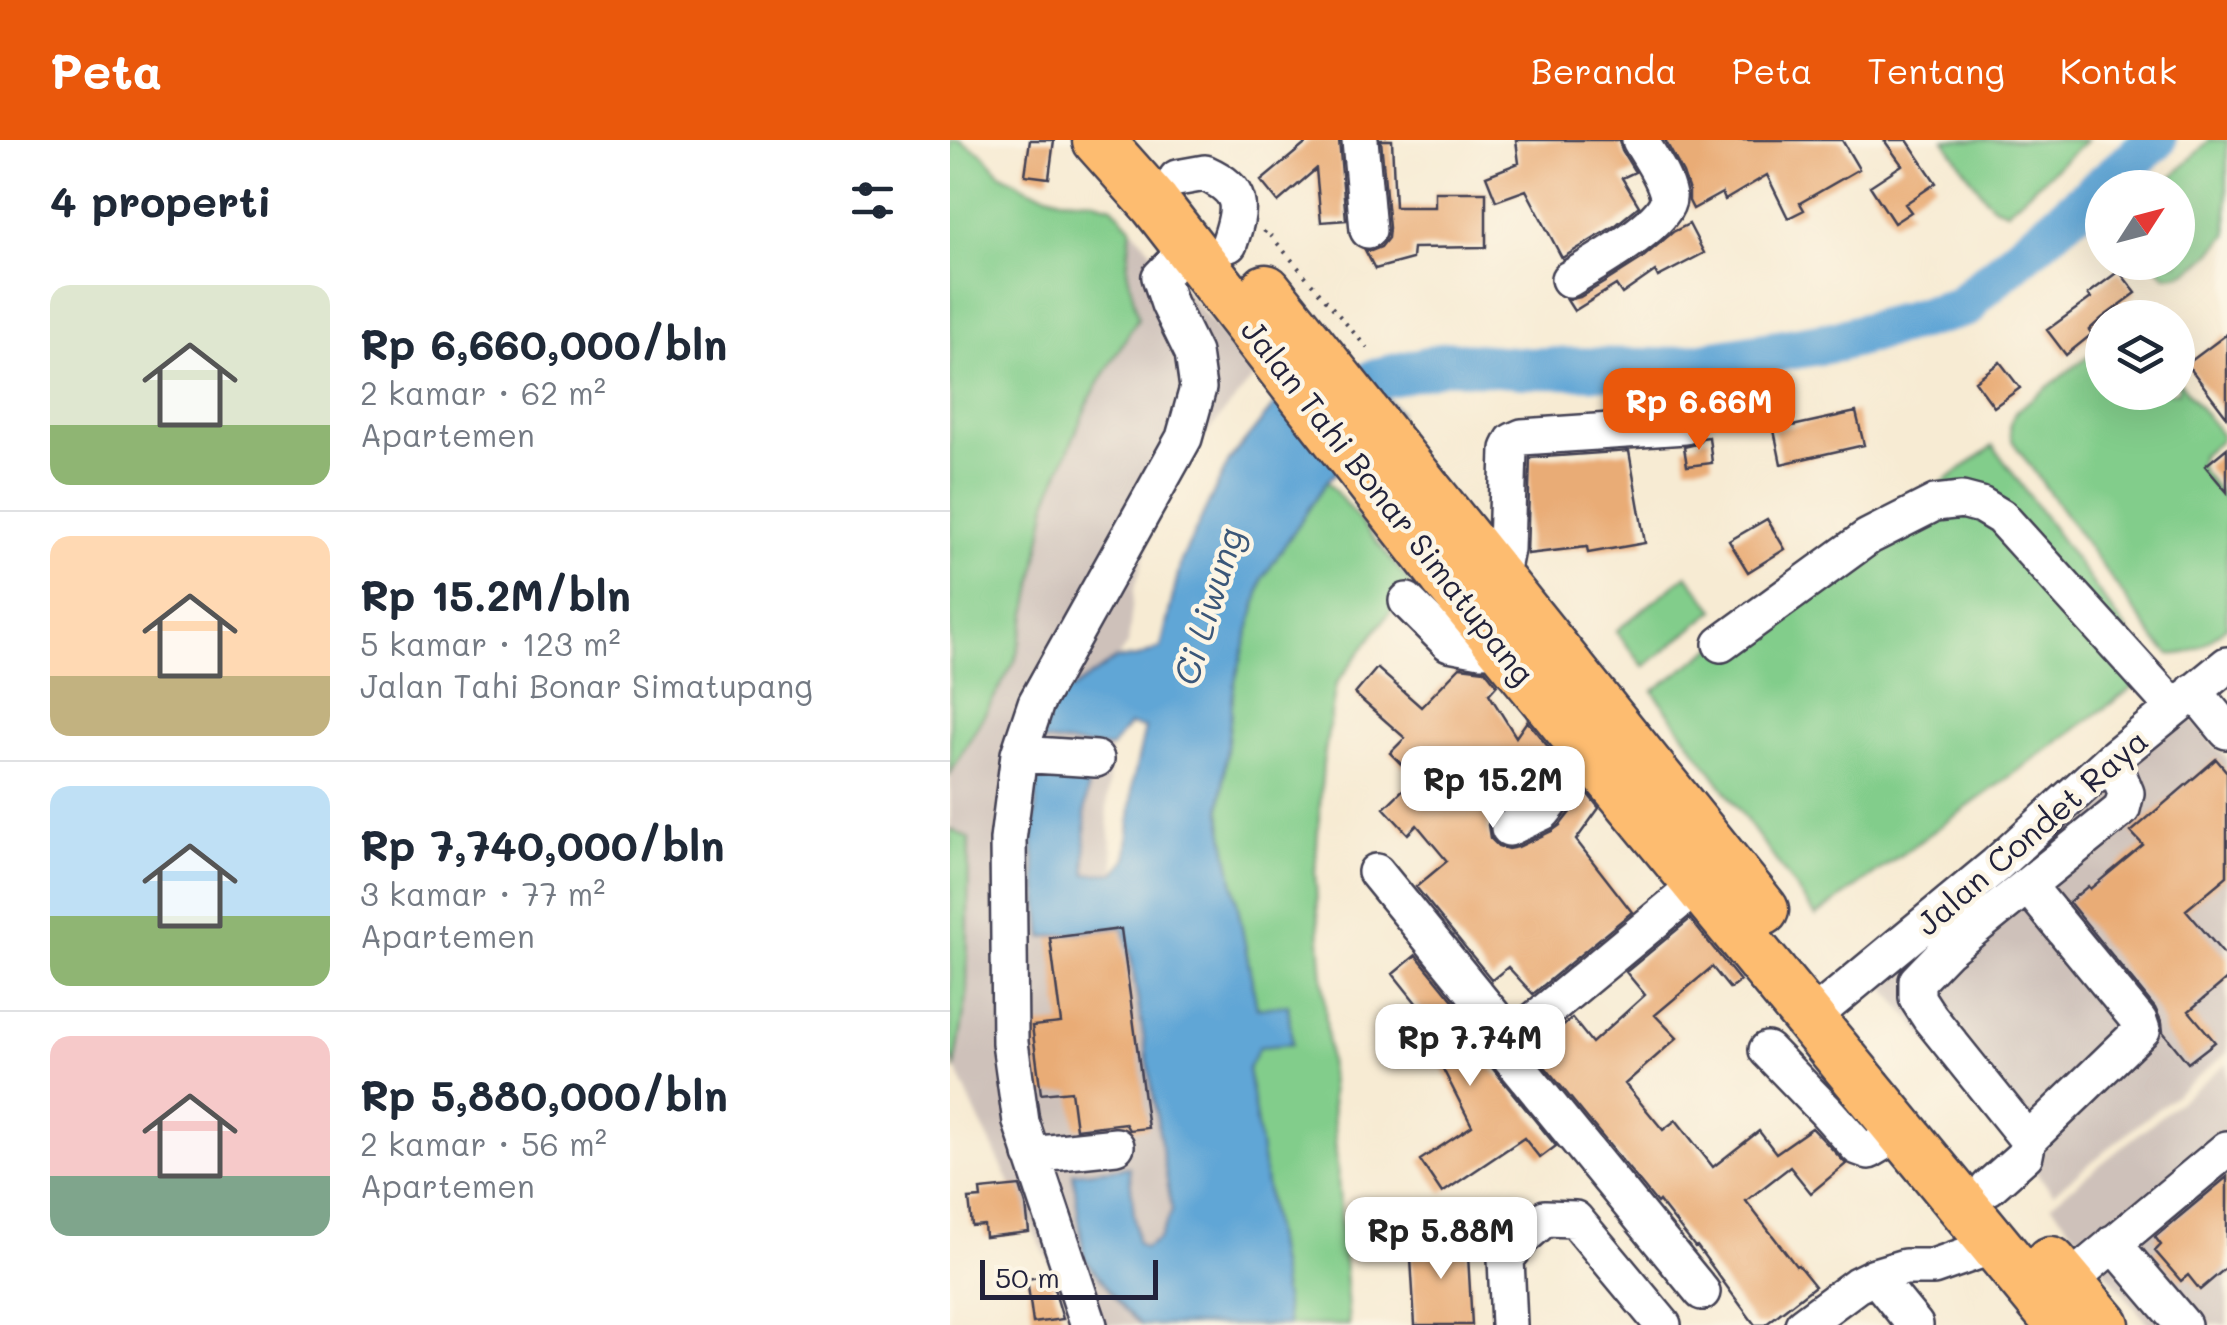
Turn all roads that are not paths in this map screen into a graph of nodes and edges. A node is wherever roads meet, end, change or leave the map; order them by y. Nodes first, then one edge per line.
1 (1098, 140) edge
2 (1141, 140) edge
3 (1360, 140) edge
4 (1640, 140) edge
5 (1368, 230) dead end
6 (1209, 246) junction
7 (1569, 279) dead end
8 (1686, 426) dead end
9 (1456, 575) junction
10 (1721, 644) dead end
11 (2227, 665) edge
12 (2184, 700) junction
13 (2227, 730) edge
14 (1590, 753) junction
15 (1019, 754) junction
16 (2112, 758) junction
17 (1096, 759) dead end
18 (1509, 828) dead end
19 (1376, 872) dead end
20 (1703, 880) junction
21 (2028, 886) junction
22 (1822, 1009) junction
23 (1512, 1040) junction
24 (1766, 1050) dead end
25 (1902, 1131) junction
26 (2028, 1140) junction
27 (1116, 1146) dead end
28 (2227, 1149) edge
29 (1032, 1155) junction
30 (1989, 1187) junction
31 (2113, 1244) junction
32 (1996, 1245) junction
33 (1875, 1276) junction
34 (1702, 1292) dead end
35 (2057, 1304) edge
36 (1089, 1325) edge
37 (1509, 1325) edge
38 (1663, 1325) edge
39 (1803, 1325) edge
40 (1915, 1325) edge
41 (2104, 1325) edge
42 (2183, 1325) edge

1 - 6 highway, Jalan Tahi Bonar Simatupang
2 - 6 highway, Jalan Tahi Bonar Simatupang
3 - 5 street
4 - 7 street
6 - 9 highway, Jalan Tahi Bonar Simatupang
6 - 15 street
8 - 9 street
9 - 14 highway, Jalan Tahi Bonar Simatupang
9 - 20 highway, Jalan Tahi Bonar Simatupang
10 - 12 street
11 - 12 street, Jalan Condet Raya
12 - 13 street
12 - 16 street, Jalan Condet Raya
14 - 18 street
14 - 20 highway, Jalan Tahi Bonar Simatupang
15 - 17 street
15 - 29 street
16 - 21 street
16 - 22 street, Jalan Condet Raya
19 - 23 street
20 - 22 highway, Jalan Tahi Bonar Simatupang
20 - 23 street
21 - 26 street
21 - 26 street
22 - 25 highway, Jalan Tahi Bonar Simatupang
22 - 30 highway, Jalan Tahi Bonar Simatupang
23 - 34 street
24 - 25 street
25 - 32 highway, Jalan Tahi Bonar Simatupang
26 - 30 street
27 - 29 street
28 - 31 street
29 - 36 street
30 - 35 highway, Jalan Tahi Bonar Simatupang
31 - 35 street
31 - 42 street
32 - 33 street
32 - 35 highway, Jalan Tahi Bonar Simatupang
33 - 39 street
33 - 40 street
35 - 41 highway, Jalan Tahi Bonar Simatupang
37 - 38 street

